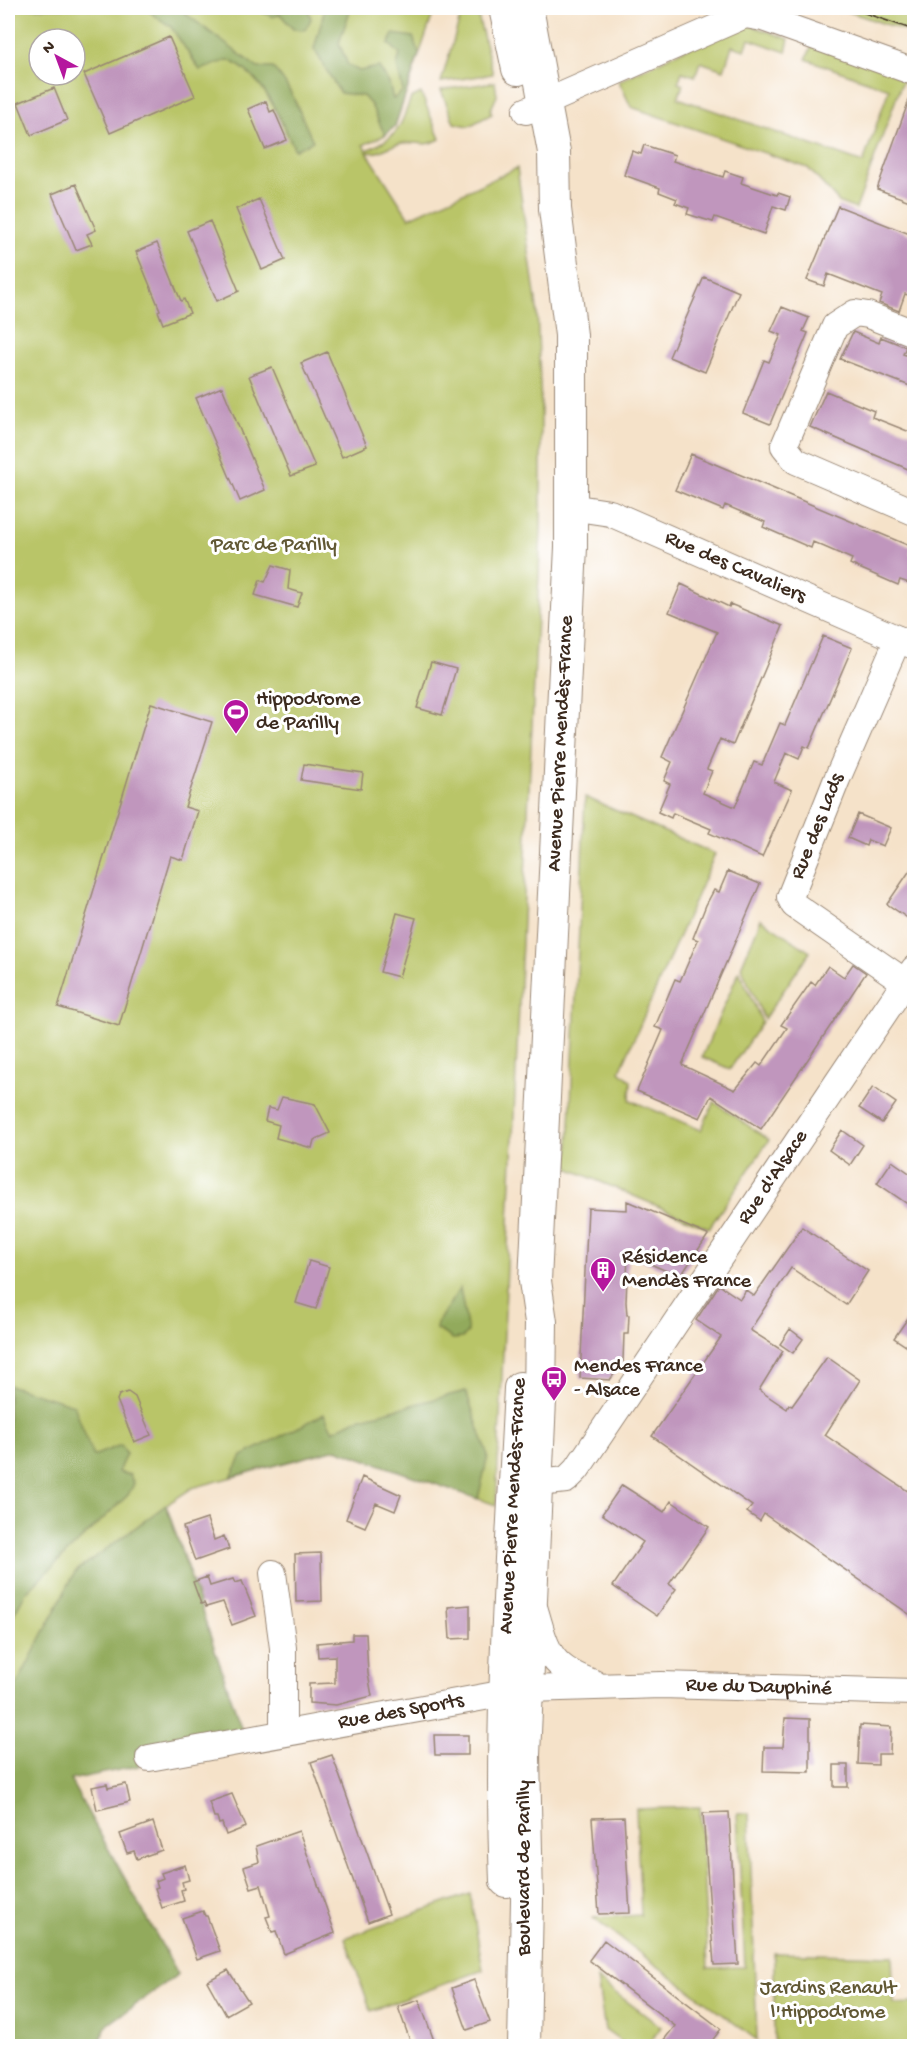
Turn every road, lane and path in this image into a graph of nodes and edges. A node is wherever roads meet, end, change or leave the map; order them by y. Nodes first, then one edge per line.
1 (505, 8) edge
2 (527, 8) edge
3 (915, 72) edge
4 (536, 107) junction
5 (915, 333) edge
6 (570, 507) junction
7 (915, 512) edge
8 (906, 642) edge
9 (910, 975) edge
10 (534, 1320) junction
11 (539, 1483) junction
12 (273, 1573) dead end
13 (533, 1603) junction
14 (603, 1686) junction
15 (517, 1691) junction
16 (915, 1692) edge
17 (283, 1733) junction
18 (149, 1758) dead end
19 (523, 2046) edge

1 - 4 main road, Avenue Pierre Mendès-France
2 - 4 main road, Avenue Pierre Mendès-France
3 - 4 street
4 - 6 main road, Avenue Pierre Mendès-France
5 - 7 street
6 - 8 street, Rue des Cavaliers
6 - 10 main road, Avenue Pierre Mendès-France
8 - 9 street, Rue des Lads
9 - 11 street, Rue d'Alsace
10 - 11 main road, Avenue Pierre Mendès-France
10 - 15 main road, Avenue Pierre Mendès-France
11 - 13 main road, Avenue Pierre Mendès-France
12 - 17 street
13 - 14 street, Rue du Dauphiné
13 - 15 main road, Avenue Pierre Mendès-France
14 - 15 street, Rue du Dauphiné
14 - 16 street, Rue du Dauphiné
15 - 17 street, Rue des Sports
15 - 19 main road, Boulevard de Parilly
17 - 18 street, Rue des Sports

